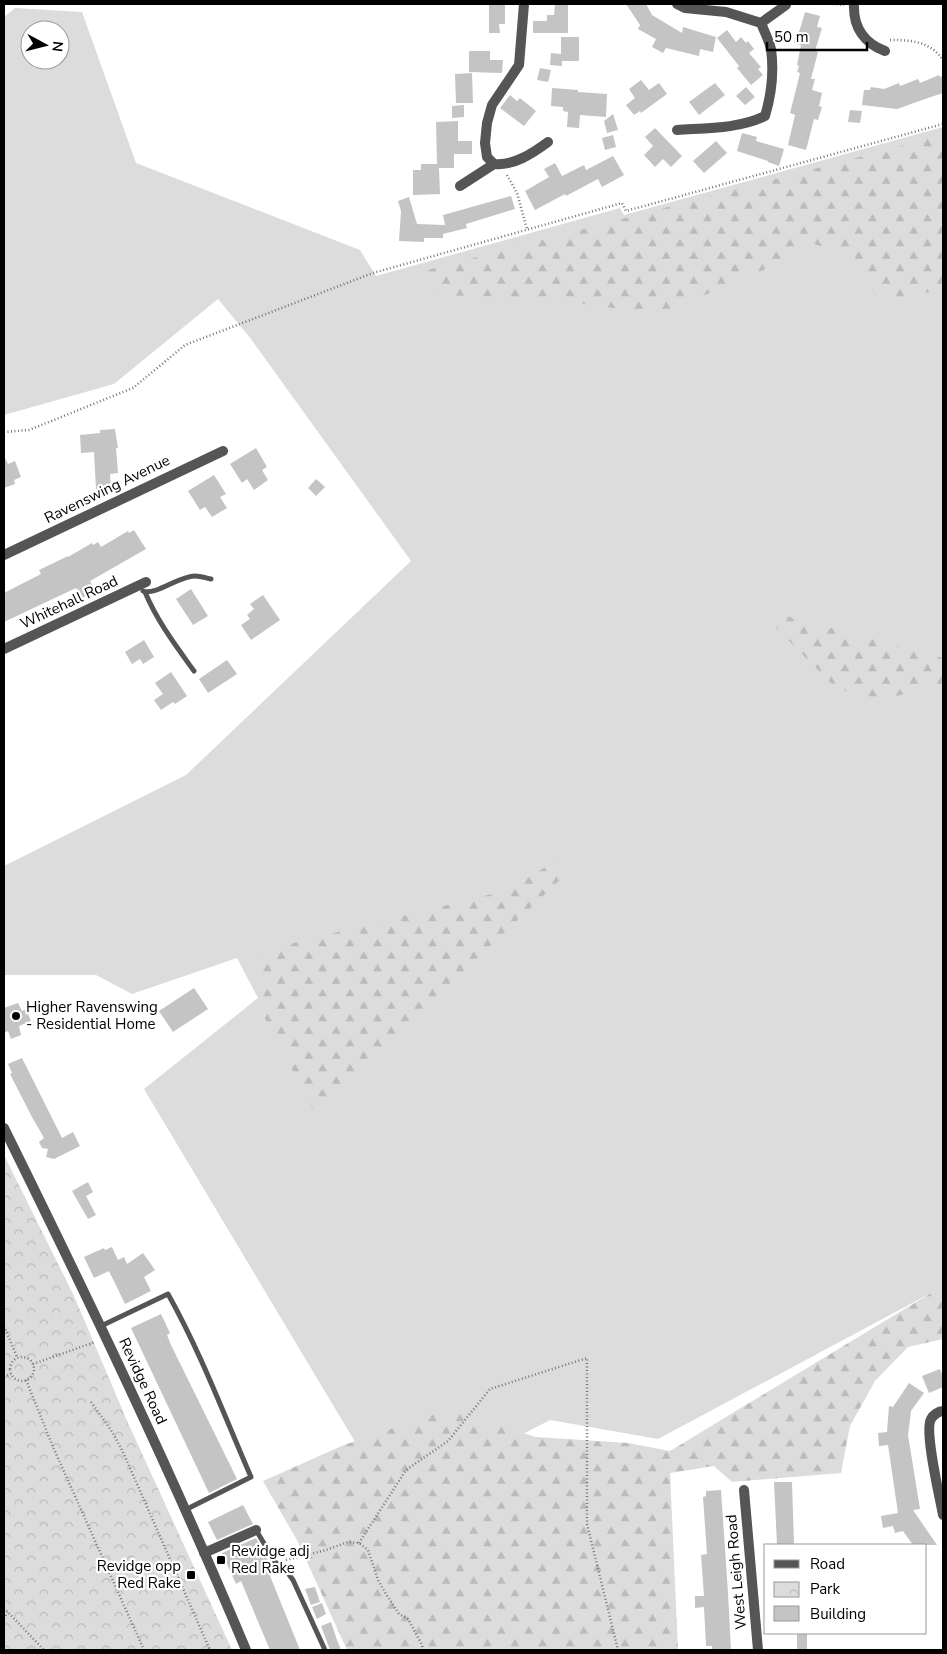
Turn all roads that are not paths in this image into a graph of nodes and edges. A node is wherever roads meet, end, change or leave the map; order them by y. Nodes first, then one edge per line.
1 (524, 4) edge
2 (677, 4) edge
3 (854, 4) edge
4 (786, 5) edge
5 (761, 23) junction
6 (885, 51) dead end
7 (677, 130) dead end
8 (548, 142) dead end
9 (498, 165) junction
10 (460, 186) dead end
11 (223, 451) dead end
12 (4, 555) edge
13 (211, 579) dead end
14 (143, 587) junction
15 (4, 649) edge
16 (194, 672) dead end
17 (4, 1128) edge
18 (101, 1326) junction
19 (941, 1411) edge
20 (744, 1490) dead end
21 (185, 1510) junction
22 (943, 1515) edge
23 (256, 1530) joint
24 (204, 1554) junction
25 (246, 1650) edge
26 (325, 1650) edge
27 (758, 1650) edge

1 - 9 street
2 - 5 street
3 - 6 street
4 - 5 street
5 - 7 street
8 - 9 street
9 - 10 street
11 - 12 street, Ravenswing Avenue
13 - 14 lane
14 - 15 street, Whitehall Road
14 - 16 lane
17 - 18 street, Revidge Road
18 - 21 street, Revidge Road
18 - 21 lane
19 - 22 street
20 - 27 street, West Leigh Road
21 - 24 street, Revidge Road
23 - 24 street
23 - 26 lane
24 - 25 street, Revidge Road

